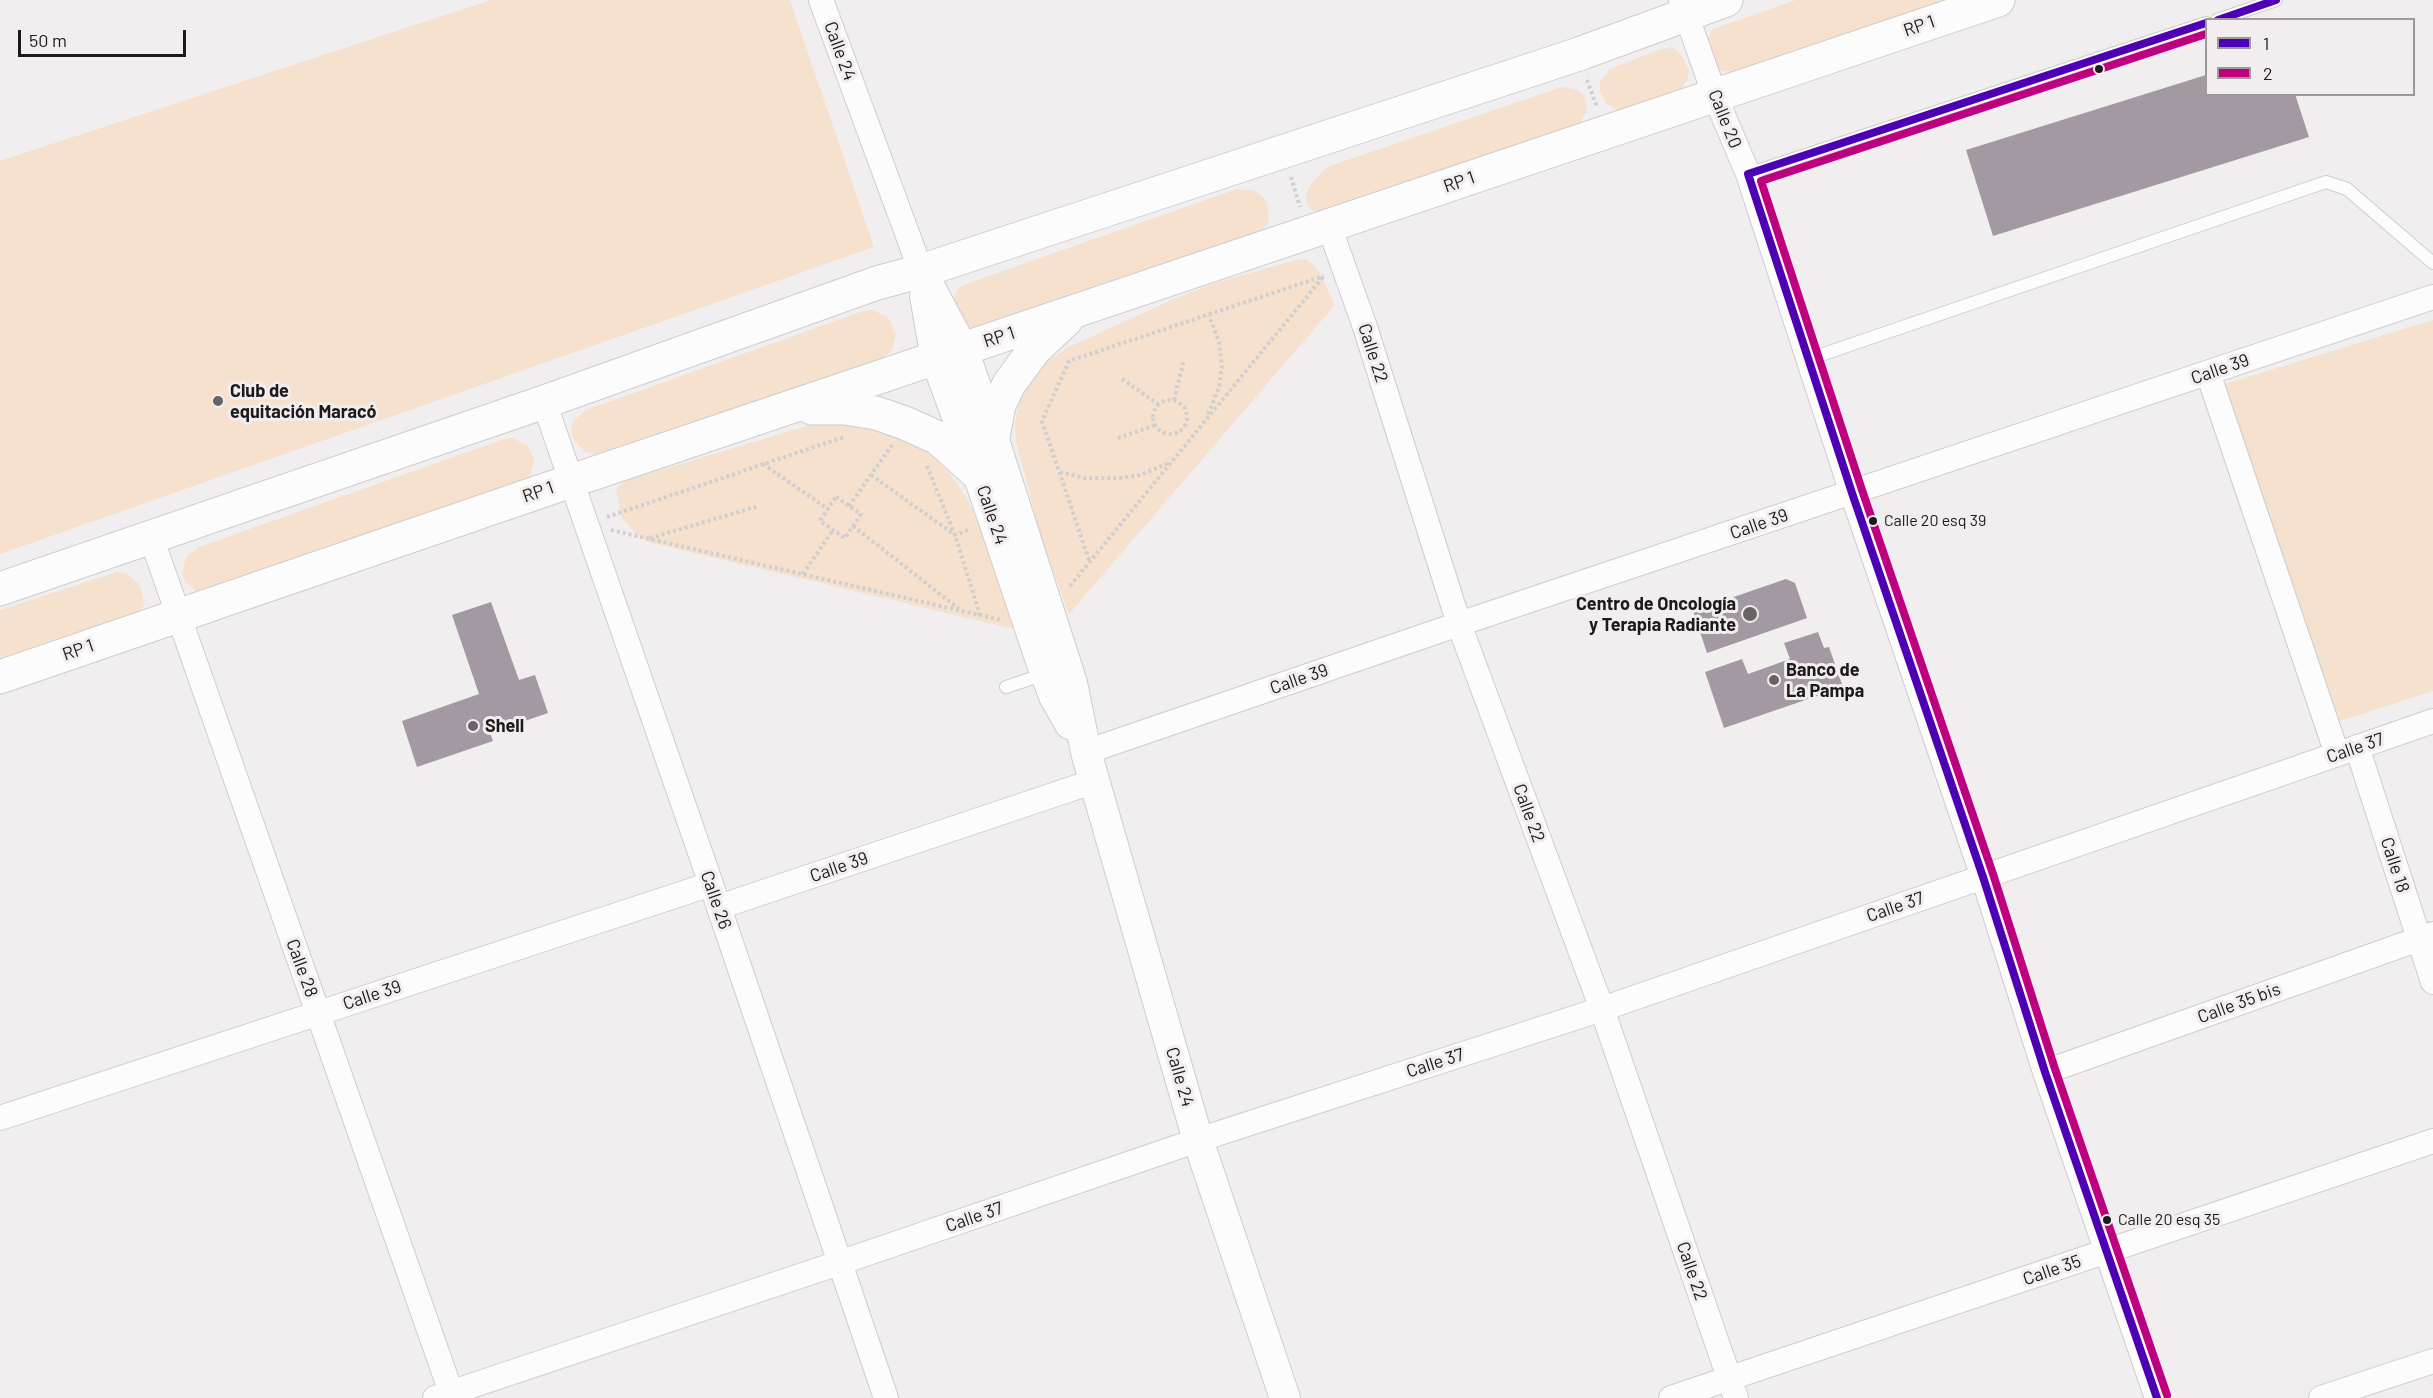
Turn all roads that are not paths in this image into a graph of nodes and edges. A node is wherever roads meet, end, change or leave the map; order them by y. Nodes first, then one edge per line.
1 (821, 0) edge
2 (1726, 0) edge
3 (1998, 0) edge
4 (2276, 0) edge
5 (1683, 7) edge
6 (2223, 18) edge
7 (2205, 23) edge
8 (1715, 96) junction
9 (1748, 174) junction
10 (1318, 230) junction
11 (2433, 263) edge
12 (921, 271) junction
13 (2433, 297) edge
14 (1073, 313) junction
15 (949, 354) junction
16 (1809, 359) junction
17 (2208, 373) junction
18 (544, 402) junction
19 (786, 410) junction
20 (993, 437) junction
21 (978, 474) junction
22 (571, 481) junction
23 (1852, 493) junction
24 (152, 537) junction
25 (0, 589) edge
26 (178, 616) junction
27 (1460, 624) junction
28 (1046, 674) junction
29 (0, 677) edge
30 (1006, 687) dead end
31 (2433, 721) edge
32 (2347, 751) junction
33 (1086, 752) junction
34 (1095, 781) junction
35 (1983, 877) junction
36 (711, 884) junction
37 (719, 907) junction
38 (2426, 937) edge
39 (2433, 982) edge
40 (1602, 1009) junction
41 (318, 1012) junction
42 (2045, 1072) junction
43 (0, 1118) edge
44 (1198, 1140) junction
45 (2433, 1141) edge
46 (2107, 1251) junction
47 (839, 1263) junction
48 (2433, 1361) edge
49 (1732, 1388) edge
50 (446, 1396) edge
51 (886, 1398) edge
52 (1285, 1398) edge
53 (1671, 1398) edge
54 (2157, 1398) edge
55 (2321, 1398) edge

1 - 12 street, Calle 24
2 - 5 main road
3 - 8 main road, RP 1
4 - 6 lane
5 - 8 street, Calle 20
5 - 12 main road
7 - 9 lane
8 - 9 street, Calle 20
8 - 10 main road, RP 1
9 - 16 street, Calle 20
10 - 14 main road, RP 1
10 - 27 street, Calle 22
11 - 16 lane
12 - 15 street, Calle 24
12 - 18 main road
13 - 17 street, Calle 39
14 - 15 main road, RP 1
14 - 20 main road
15 - 19 main road, RP 1
15 - 20 street, Calle 24
15 - 21 street, Calle 24
16 - 23 street, Calle 20
17 - 23 street, Calle 39
17 - 32 street, Calle 18
18 - 22 street, Calle 26
18 - 24 main road
19 - 21 main road
19 - 22 main road, RP 1
20 - 33 street, Calle 24
21 - 28 street, Calle 24
22 - 26 main road, RP 1
22 - 36 street, Calle 26
23 - 27 street, Calle 39
23 - 35 street, Calle 20
24 - 25 main road
24 - 26 street, Calle 28
26 - 29 main road, RP 1
26 - 41 street, Calle 28
27 - 33 street, Calle 39
27 - 40 street, Calle 22
28 - 30 lane
28 - 33 street, Calle 24
31 - 32 street, Calle 37
32 - 35 street, Calle 37
32 - 38 street, Calle 18
33 - 34 street, Calle 24
34 - 37 street, Calle 39
34 - 44 street, Calle 24
35 - 40 street, Calle 37
35 - 42 street, Calle 20
36 - 37 street, Calle 26
36 - 41 street, Calle 39
37 - 47 street, Calle 26
38 - 39 street, Calle 18
38 - 42 street, Calle 35 bis
40 - 44 street, Calle 37
40 - 49 street, Calle 22
41 - 43 street, Calle 39
41 - 50 street, Calle 28
42 - 46 street, Calle 20
44 - 47 street, Calle 37
44 - 52 street, Calle 24
45 - 46 street, Calle 35
46 - 49 street, Calle 35
46 - 54 street, Calle 20
47 - 50 street, Calle 37
47 - 51 street, Calle 26
48 - 55 street
49 - 53 street, Calle 35

